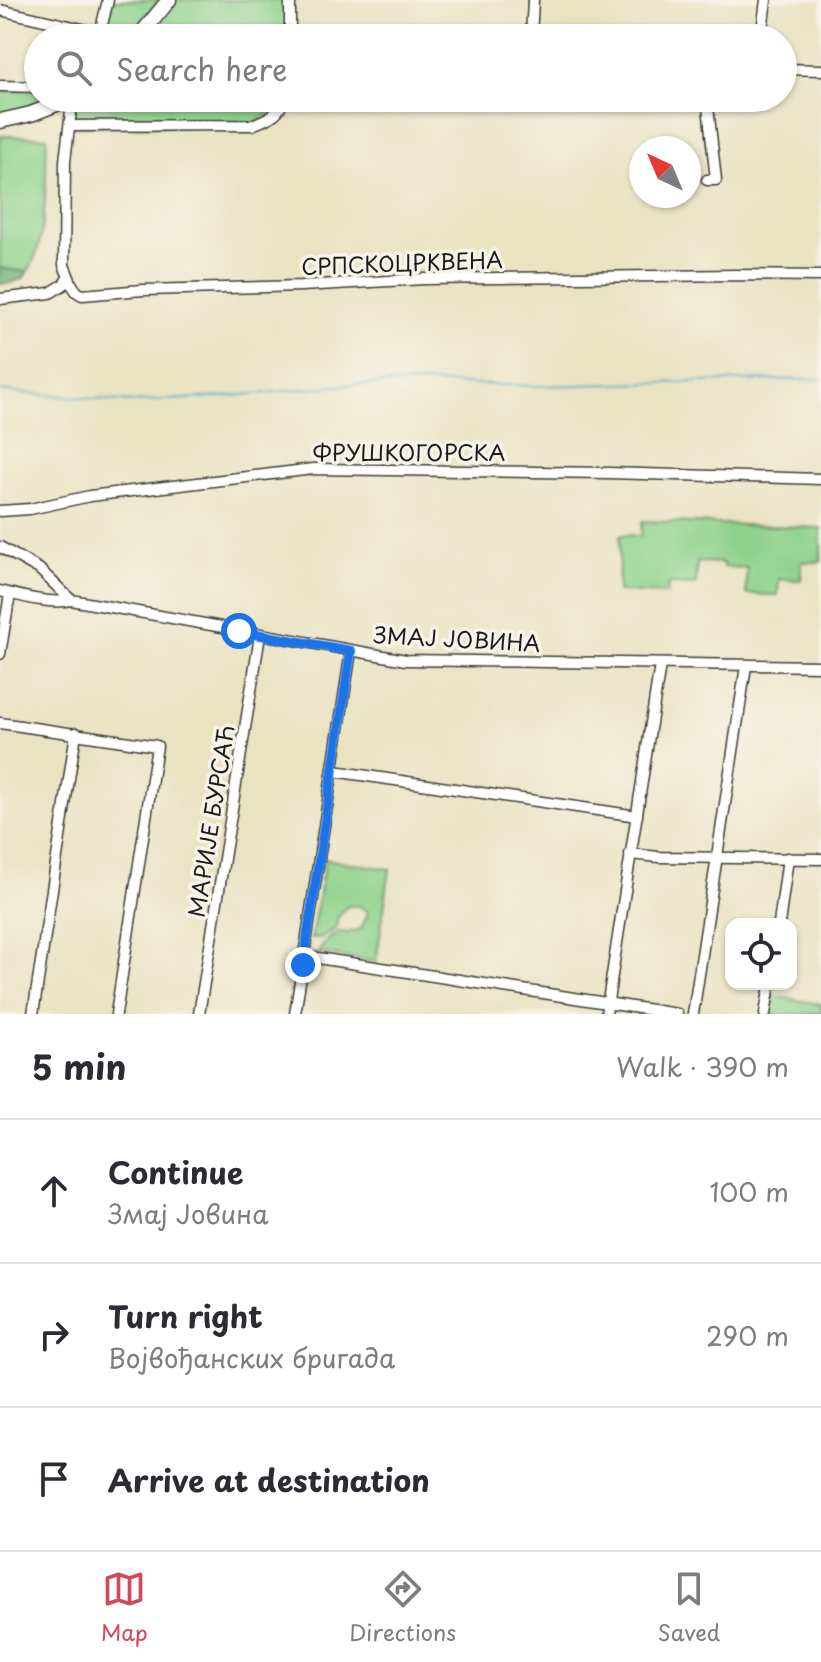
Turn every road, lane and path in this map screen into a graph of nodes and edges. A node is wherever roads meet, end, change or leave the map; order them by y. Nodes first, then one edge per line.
1 (108, 0) edge
2 (169, 0) edge
3 (290, 0) edge
4 (533, 0) edge
5 (766, 0) edge
6 (0, 10) edge
7 (61, 24) edge
8 (102, 24) edge
9 (149, 24) edge
10 (290, 24) edge
11 (532, 24) edge
12 (763, 24) edge
13 (797, 69) edge
14 (821, 70) edge
15 (0, 86) edge
16 (24, 87) edge
17 (36, 112) edge
18 (71, 112) edge
19 (278, 112) edge
20 (709, 112) edge
21 (0, 121) edge
22 (70, 126) junction
23 (707, 180) dead end
24 (821, 276) edge
25 (68, 278) junction
26 (0, 299) edge
27 (821, 479) edge
28 (0, 511) edge
29 (0, 547) edge
30 (5, 592) edge
31 (71, 600) junction
32 (260, 635) junction
33 (351, 651) junction
34 (0, 654) edge
35 (660, 665) junction
36 (746, 666) junction
37 (821, 666) edge
38 (0, 723) edge
39 (76, 733) junction
40 (334, 771) junction
41 (637, 816) junction
42 (630, 854) junction
43 (717, 858) junction
44 (788, 858) junction
45 (821, 859) edge
46 (780, 918) edge
47 (305, 956) junction
48 (769, 990) edge
49 (606, 1009) edge
50 (33, 1014) edge
51 (116, 1014) edge
52 (199, 1014) edge
53 (295, 1014) edge
54 (677, 1014) edge
55 (693, 1014) edge
56 (765, 1014) edge

1 - 8 street
2 - 9 main road
3 - 10 street
4 - 11 street
5 - 12 street
6 - 7 street
13 - 14 street
15 - 16 street
17 - 21 main road
18 - 22 street
19 - 22 street
20 - 23 street
22 - 25 street
24 - 25 street, СРПСКОЦРКВЕНА
25 - 26 street
27 - 28 street, ФРУШКОГОРСКА
29 - 31 street
30 - 31 street, ЗМАЈ ЈОВИНА
30 - 34 street
31 - 32 street, ЗМАЈ ЈОВИНА
32 - 33 street, ЗМАЈ ЈОВИНА
32 - 52 street, МАРИЈЕ БУРСАЋ
33 - 35 street, ЗМАЈ ЈОВИНА
33 - 40 street
35 - 36 street, ЗМАЈ ЈОВИНА
35 - 41 street
36 - 37 street, ЗМАЈ ЈОВИНА
36 - 43 street
38 - 39 street
39 - 50 street
39 - 51 street
40 - 41 street
40 - 47 street
41 - 42 street
42 - 43 street
42 - 49 street
43 - 44 street
43 - 55 street
44 - 45 street
44 - 46 street
47 - 49 street
47 - 53 street
48 - 56 street
49 - 54 street

